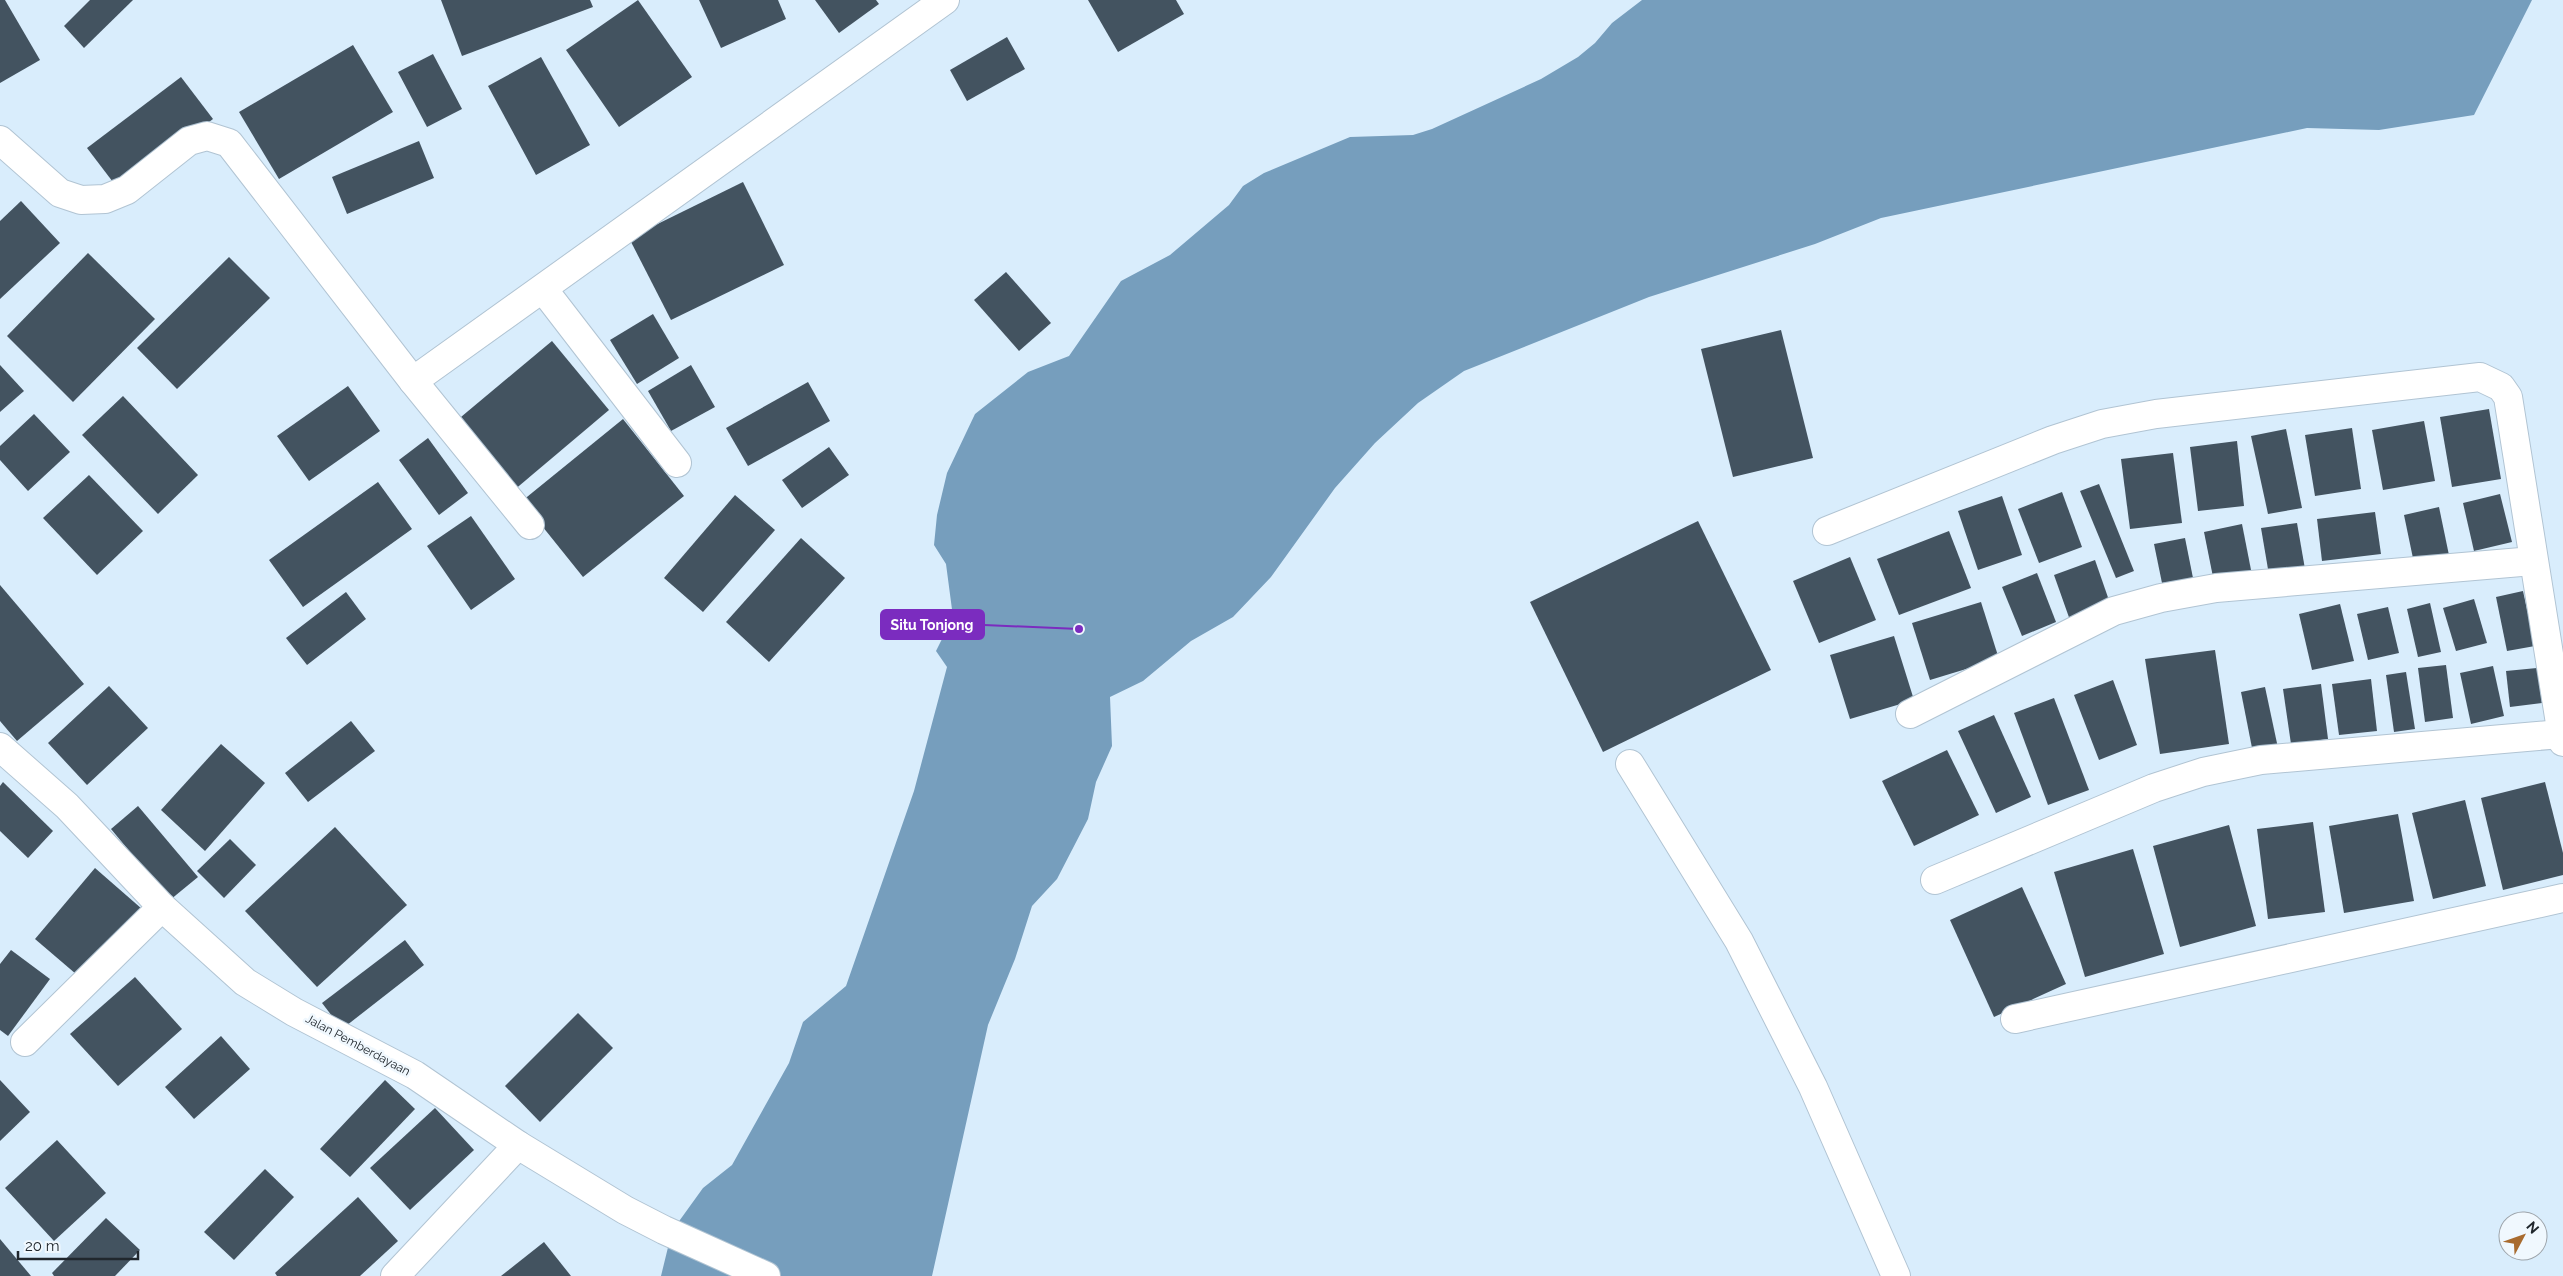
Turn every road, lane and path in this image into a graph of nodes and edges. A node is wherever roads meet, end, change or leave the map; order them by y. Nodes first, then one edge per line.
1 (945, 0) edge
2 (0, 140) edge
3 (543, 289) junction
4 (413, 381) junction
5 (677, 463) dead end
6 (530, 525) dead end
7 (1827, 531) dead end
8 (2533, 561) junction
9 (1910, 714) dead end
10 (2562, 738) edge
11 (0, 746) edge
12 (1630, 764) dead end
13 (1934, 880) dead end
14 (2563, 898) edge
15 (162, 907) junction
16 (2014, 1019) dead end
17 (25, 1042) dead end
18 (518, 1145) junction
19 (395, 1276) edge
20 (766, 1276) edge
21 (1896, 1276) edge

1 - 3 street
2 - 4 street
3 - 4 street
3 - 5 street
4 - 6 street
7 - 8 street
8 - 9 street
8 - 10 street
10 - 13 street
11 - 15 street, Jalan Pemberdayaan
12 - 21 street
14 - 16 street
15 - 17 street
15 - 18 street, Jalan Pemberdayaan
18 - 19 street
18 - 20 street, Jalan Pemberdayaan

